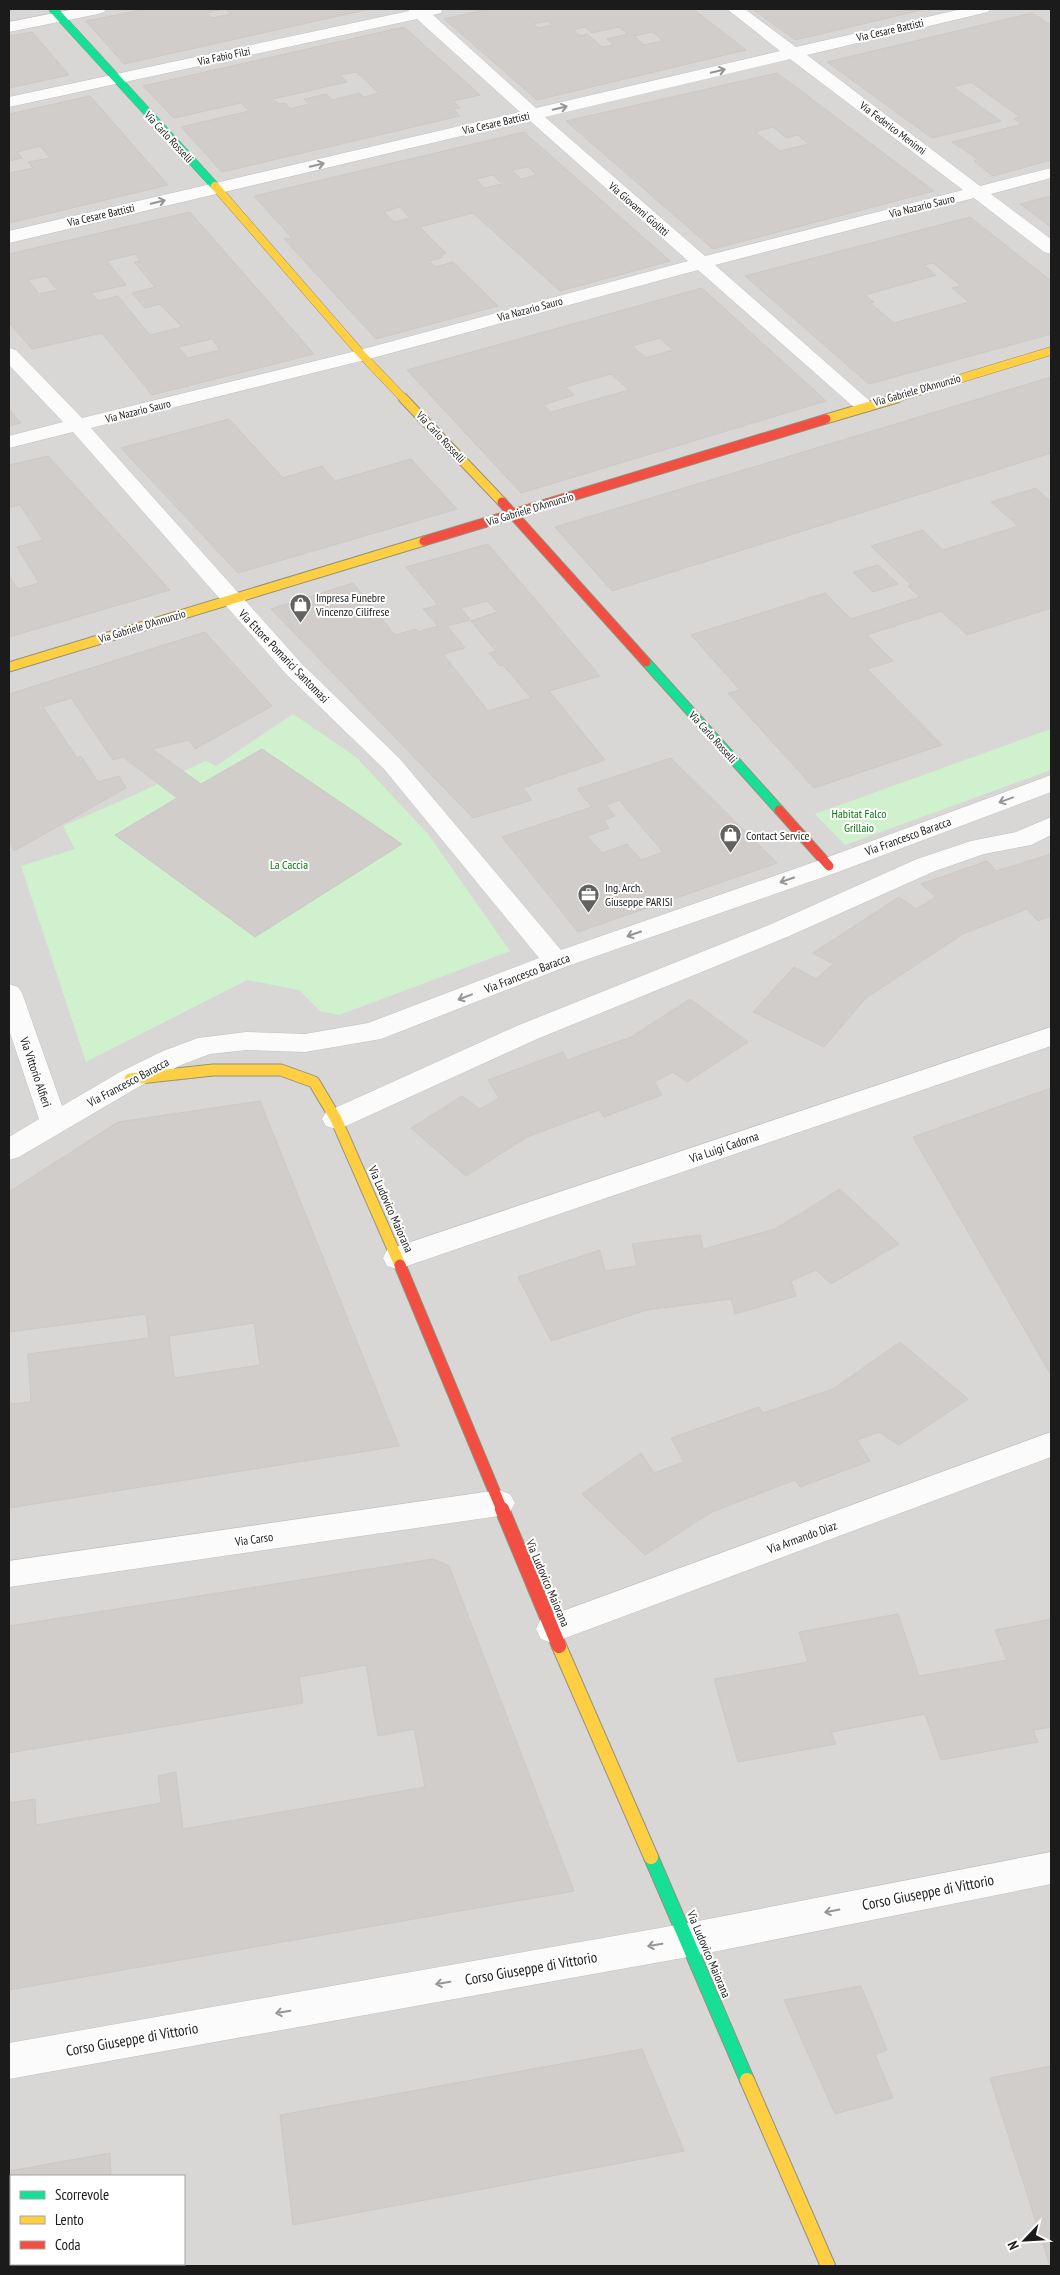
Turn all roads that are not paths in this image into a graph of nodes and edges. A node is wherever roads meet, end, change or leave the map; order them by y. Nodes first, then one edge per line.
1 (98, 9) edge
2 (440, 9) edge
3 (735, 9) edge
4 (982, 9) edge
5 (419, 11) edge
6 (56, 13) edge
7 (9, 27) edge
8 (794, 53) junction
9 (116, 79) junction
10 (9, 102) edge
11 (532, 114) junction
12 (1051, 173) edge
13 (217, 188) junction
14 (978, 192) junction
15 (9, 237) edge
16 (1051, 248) edge
17 (701, 263) junction
18 (1051, 351) edge
19 (9, 354) edge
20 (362, 355) junction
21 (864, 406) junction
22 (78, 426) junction
23 (9, 442) edge
24 (513, 514) junction
25 (231, 600) junction
26 (9, 666) edge
27 (1051, 784) edge
28 (1051, 825) edge
29 (829, 866) junction
30 (556, 961) junction
31 (9, 993) edge
32 (1051, 1036) edge
33 (130, 1079) junction
34 (336, 1119) junction
35 (54, 1122) junction
36 (9, 1150) edge
37 (397, 1258) junction
38 (1051, 1444) edge
39 (499, 1503) junction
40 (9, 1574) edge
41 (552, 1629) junction
42 (1051, 1868) edge
43 (688, 1940) junction
44 (9, 2062) edge
45 (828, 2266) edge

1 - 6 street
2 - 5 street, Via Fabio Filzi
3 - 8 street, Via Federico Meninni
4 - 8 street, Via Cesare Battisti
5 - 9 street, Via Fabio Filzi
5 - 11 street, Via Giovanni Giolitti
6 - 7 street
6 - 9 street, Via Carlo Rosselli
11 -> 8 street, Via Cesare Battisti
8 - 14 street, Via Federico Meninni
9 - 10 street, Via Fabio Filzi
9 - 13 street, Via Carlo Rosselli
13 -> 11 street, Via Cesare Battisti
11 - 17 street, Via Giovanni Giolitti
12 - 14 street, Via Nazario Sauro
15 -> 13 street, Via Cesare Battisti
13 - 20 street, Via Carlo Rosselli
14 - 16 street, Via Federico Meninni
14 - 17 street, Via Nazario Sauro
17 - 20 street, Via Nazario Sauro
17 - 21 street, Via Giovanni Giolitti
18 - 21 street, Via Gabriele D'Annunzio
19 - 22 street, Via Ettore Pomarici Santomasi
20 - 22 street, Via Nazario Sauro
20 - 24 street, Via Carlo Rosselli
21 - 24 street, Via Gabriele D'Annunzio
22 - 23 street, Via Nazario Sauro
22 - 25 street, Via Ettore Pomarici Santomasi
24 - 25 street, Via Gabriele D'Annunzio
24 - 29 street, Via Carlo Rosselli
25 - 26 street, Via Gabriele D'Annunzio
25 - 30 street, Via Ettore Pomarici Santomasi
27 -> 29 street, Via Francesco Baracca
28 - 34 street
29 -> 30 street, Via Francesco Baracca
30 -> 33 street, Via Francesco Baracca
31 - 35 street, Via Vittorio Alfieri
32 - 37 street, Via Luigi Cadorna
33 - 34 street, Via Ludovico Maiorana
33 - 35 street, Via Francesco Baracca
34 - 37 street, Via Ludovico Maiorana
35 - 36 street, Via Francesco Baracca
37 - 39 street, Via Ludovico Maiorana
38 - 41 street, Via Armando Diaz
39 - 40 street, Via Carso
39 - 41 street, Via Ludovico Maiorana
41 - 43 street, Via Ludovico Maiorana
42 -> 43 street, Corso Giuseppe di Vittorio
43 -> 44 street, Corso Giuseppe di Vittorio
43 - 45 street, Via Ludovico Maiorana

